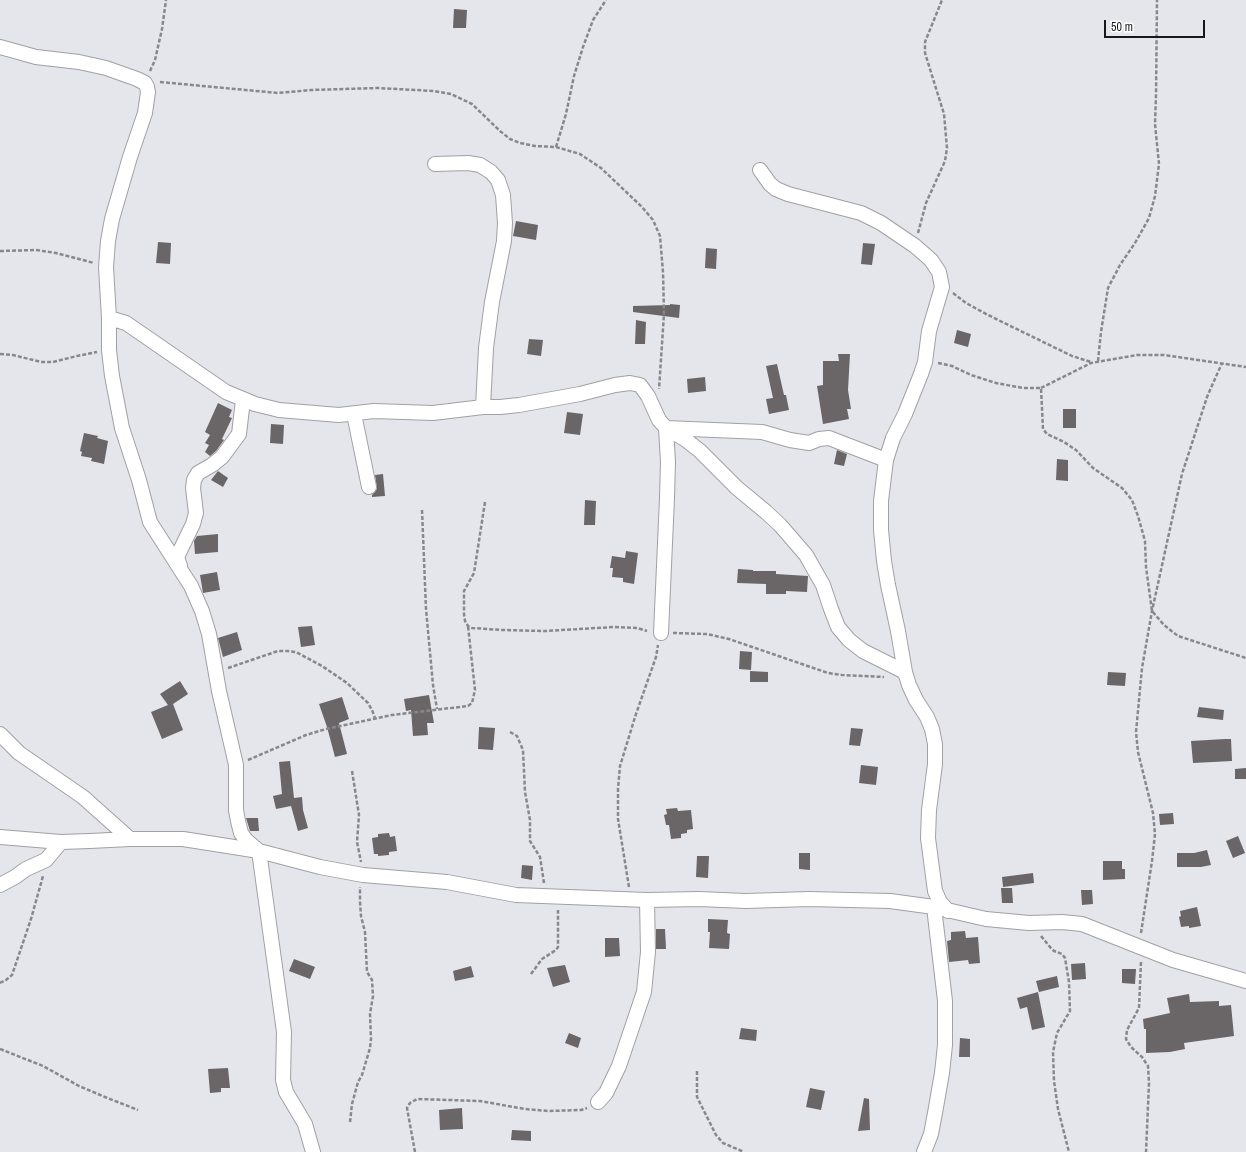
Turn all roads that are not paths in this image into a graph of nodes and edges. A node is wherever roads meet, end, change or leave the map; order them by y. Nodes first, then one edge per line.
1 (0, 47) edge
2 (435, 164) dead end
3 (760, 170) dead end
4 (109, 318) junction
5 (243, 400) junction
6 (483, 407) junction
7 (354, 414) junction
8 (666, 428) junction
9 (886, 460) junction
10 (368, 487) dead end
11 (180, 568) junction
12 (660, 639) road end
13 (905, 672) junction
14 (0, 734) edge
15 (0, 837) edge
16 (130, 839) junction
17 (61, 842) junction
18 (259, 851) junction
19 (0, 885) edge
20 (647, 900) junction
21 (934, 907) junction
22 (948, 911) junction
23 (1246, 981) edge
24 (598, 1102) road end
25 (313, 1152) edge
26 (924, 1152) edge

1 - 4 street
2 - 6 street
3 - 9 street
4 - 5 street
4 - 11 street
5 - 7 street
5 - 11 street
6 - 7 street
6 - 8 street
7 - 10 street
8 - 9 street
8 - 12 street
8 - 13 street
9 - 13 street
11 - 18 street
13 - 22 street
14 - 16 street
15 - 17 street
16 - 17 street
16 - 18 street
17 - 19 street
18 - 20 street
18 - 25 street
20 - 21 street
20 - 24 street
21 - 22 street
21 - 26 street
22 - 23 street

